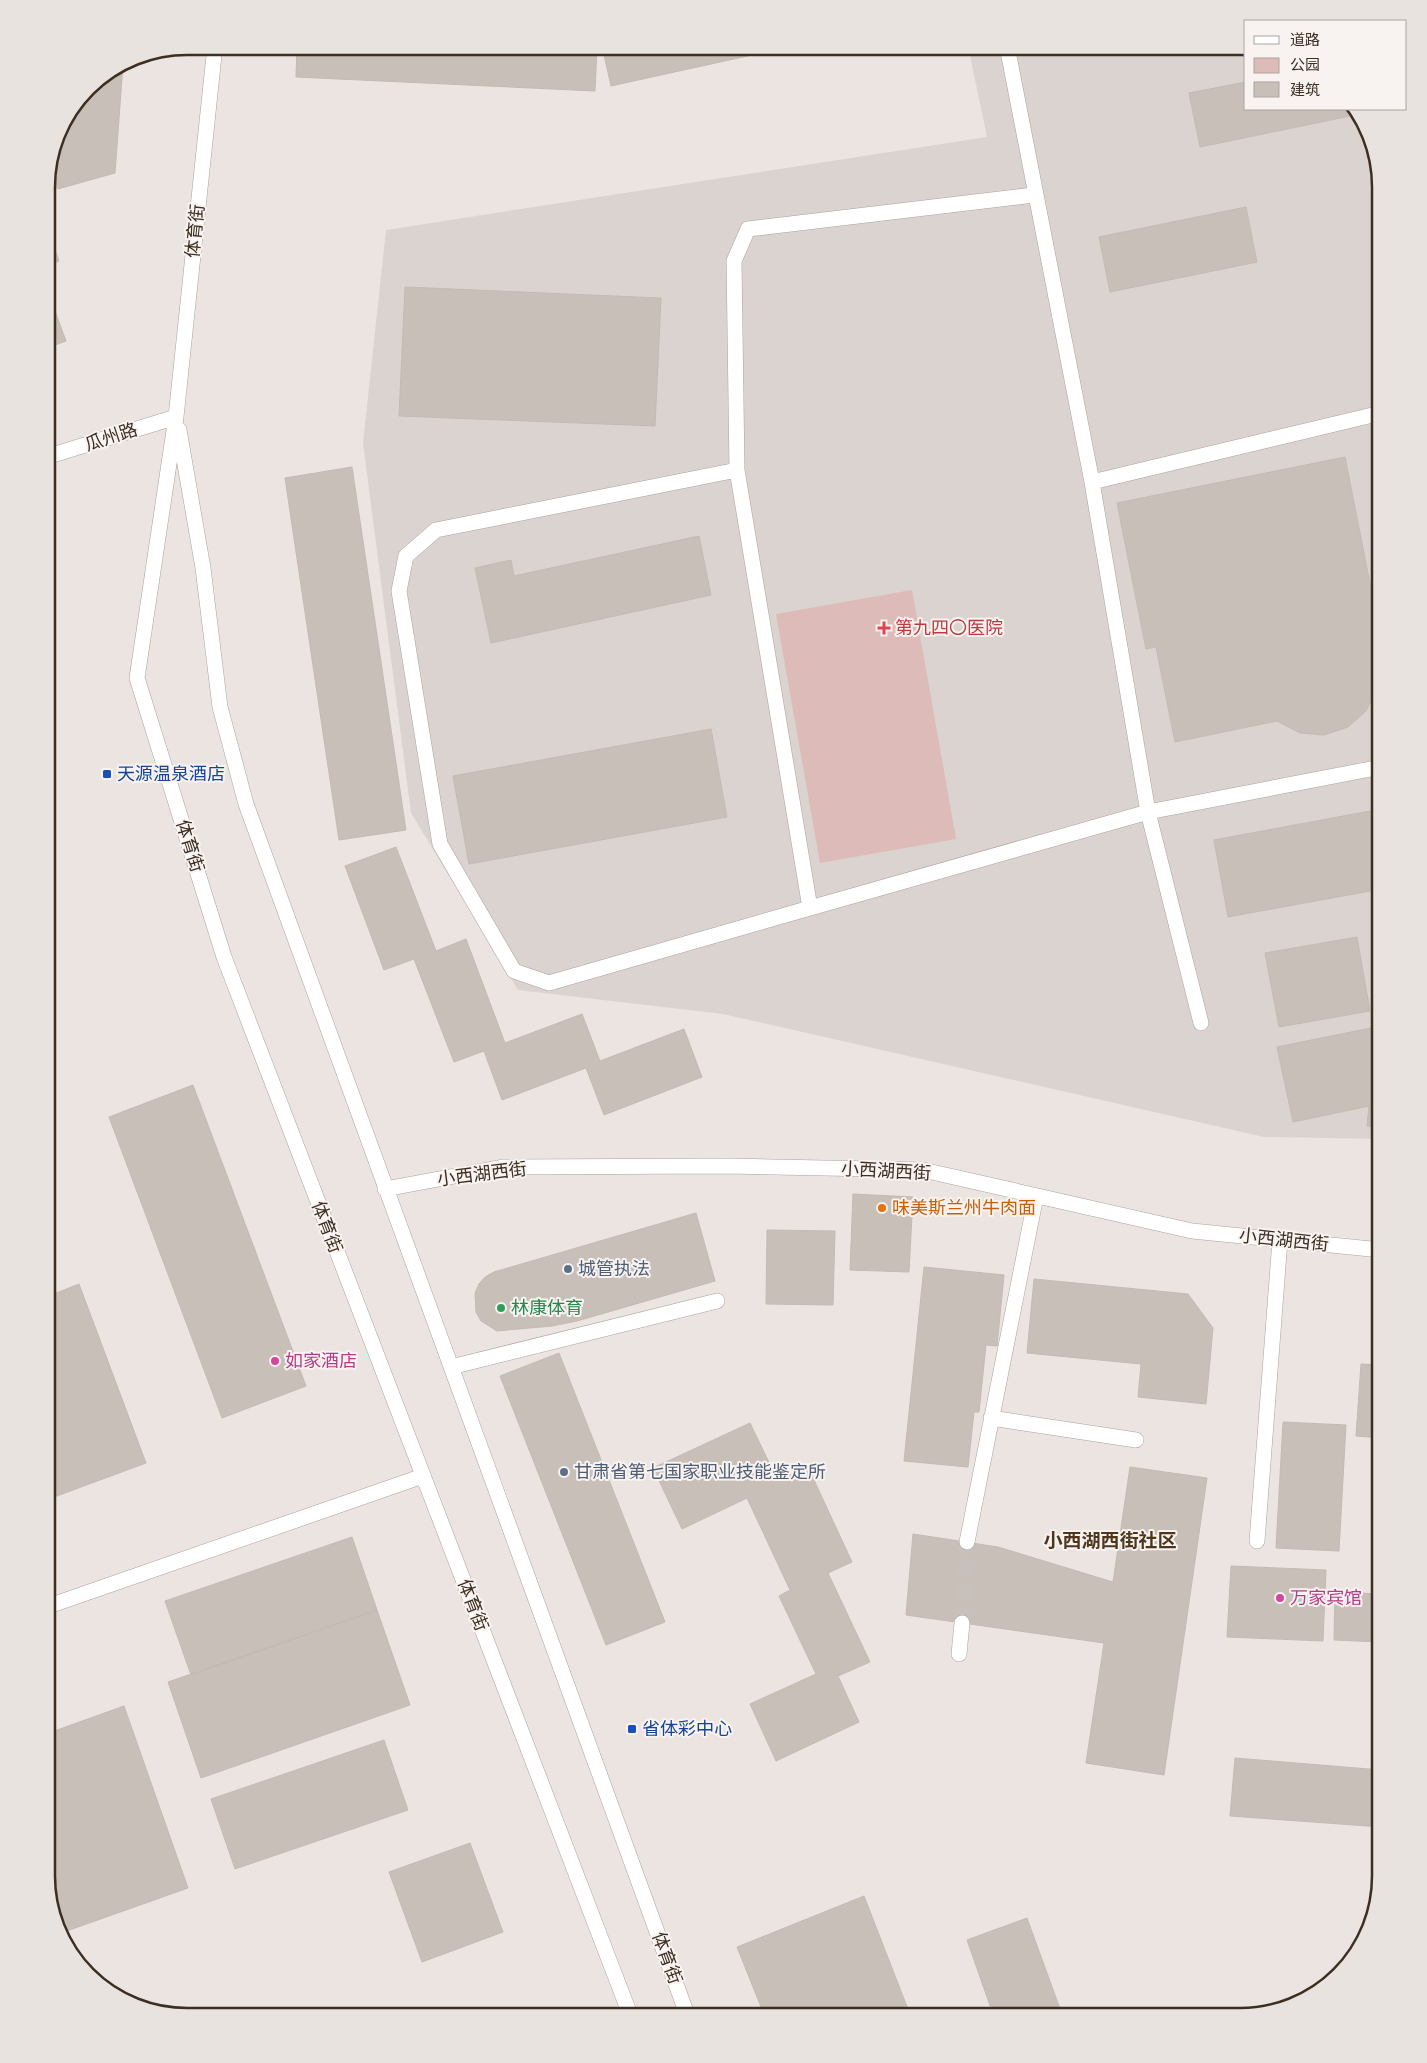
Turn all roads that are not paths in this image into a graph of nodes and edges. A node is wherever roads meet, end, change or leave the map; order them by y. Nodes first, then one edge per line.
1 (214, 55) edge
2 (1009, 55) edge
3 (1034, 195) junction
4 (1372, 415) edge
5 (176, 416) junction
6 (55, 454) edge
7 (737, 470) junction
8 (1092, 482) junction
9 (1372, 769) edge
10 (1148, 812) junction
11 (810, 908) junction
12 (1201, 1023) dead end
13 (386, 1189) junction
14 (1036, 1196) junction
15 (1280, 1240) junction
16 (1372, 1249) edge
17 (717, 1301) dead end
18 (451, 1367) junction
19 (992, 1418) junction
20 (1136, 1440) dead end
21 (423, 1476) junction
22 (1257, 1541) dead end
23 (967, 1542) tunnel mouth
24 (55, 1604) edge
25 (962, 1623) tunnel mouth
26 (959, 1654) dead end
27 (628, 2008) edge
28 (685, 2008) edge

1 - 5 street, 体育街
2 - 3 street
3 - 7 street
3 - 8 street
4 - 8 street
5 - 6 street, 瓜州路
5 - 13 street, 体育街
5 - 21 street, 体育街
7 - 11 street
7 - 11 street
8 - 10 street
9 - 10 street
10 - 11 street
10 - 12 street
13 - 14 street, 小西湖西街
13 - 18 street, 体育街
14 - 15 street, 小西湖西街
14 - 19 street
15 - 16 street, 小西湖西街
15 - 22 street
17 - 18 street
18 - 28 street, 体育街
19 - 20 street
19 - 23 street
21 - 24 street
21 - 27 street, 体育街
25 - 26 street

